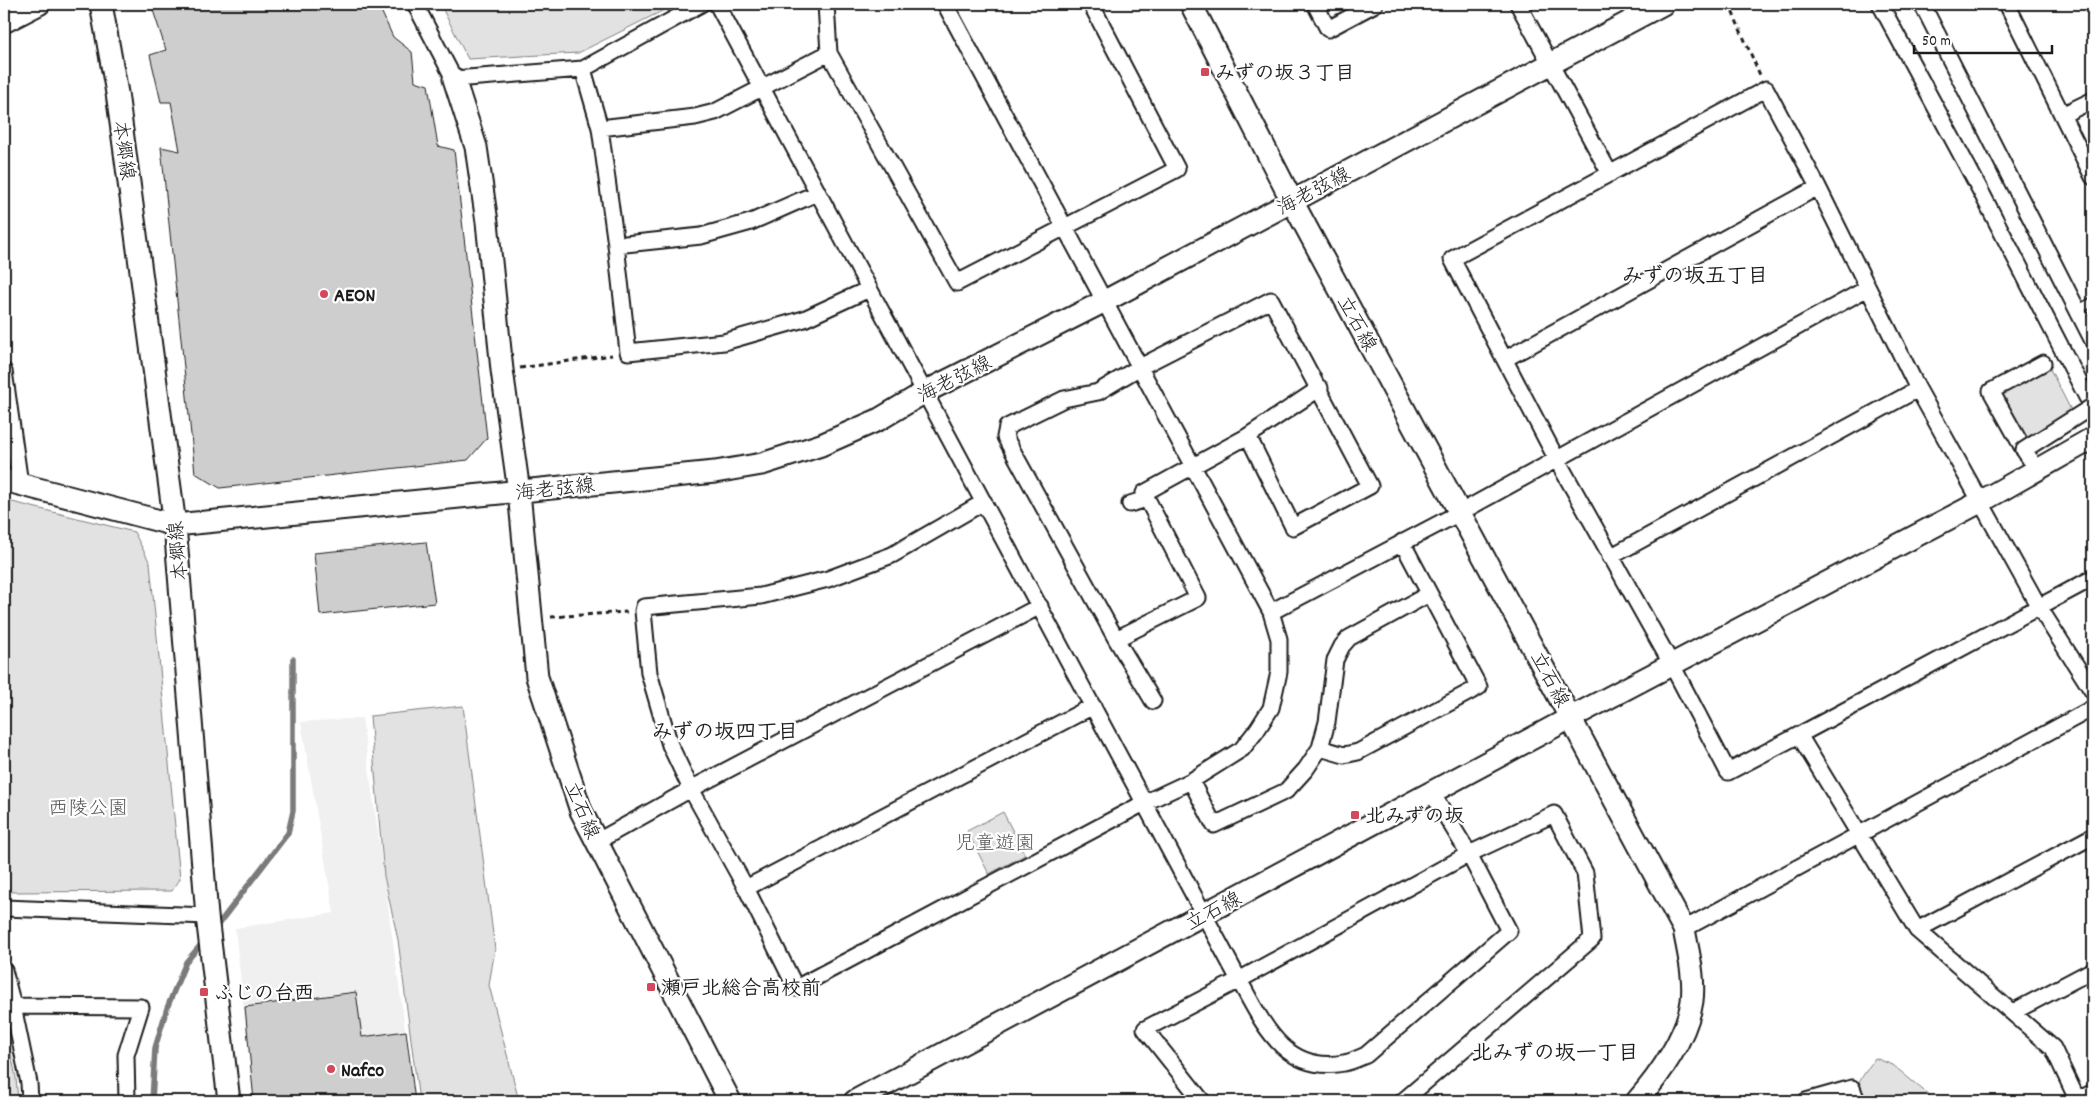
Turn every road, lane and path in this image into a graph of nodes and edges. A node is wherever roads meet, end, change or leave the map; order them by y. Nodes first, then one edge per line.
1 (39, 4) edge
2 (102, 4) edge
3 (415, 4) edge
4 (701, 4) edge
5 (717, 4) edge
6 (826, 4) edge
7 (945, 4) edge
8 (1091, 4) edge
9 (1190, 4) edge
10 (1315, 4) edge
11 (1375, 4) edge
12 (1518, 4) edge
13 (1664, 4) edge
14 (1729, 4) edge
15 (1880, 4) edge
16 (1922, 4) edge
17 (2007, 4) edge
18 (4, 22) edge
19 (829, 53) junction
20 (1551, 64) junction
21 (583, 69) junction
22 (454, 79) junction
23 (763, 88) junction
24 (1766, 89) junction
25 (2093, 100) edge
26 (2062, 115) junction
27 (600, 128) junction
28 (1610, 174) junction
29 (2093, 177) edge
30 (1818, 187) junction
31 (817, 193) junction
32 (1292, 201) junction
33 (1065, 227) junction
34 (616, 245) junction
35 (1868, 288) junction
36 (869, 289) junction
37 (1103, 302) junction
38 (2093, 302) edge
39 (2077, 310) junction
40 (2093, 341) edge
41 (628, 352) junction
42 (1505, 359) junction
43 (2043, 363) dead end
44 (1140, 367) junction
45 (502, 370) junction
46 (4, 371) edge
47 (1320, 388) junction
48 (1918, 389) junction
49 (925, 392) junction
50 (2093, 408) edge
51 (1248, 436) junction
52 (2093, 438) edge
53 (1556, 458) junction
54 (1194, 466) junction
55 (12, 482) edge
56 (519, 492) junction
57 (1146, 499) junction
58 (984, 502) junction
59 (1982, 502) junction
60 (1130, 504) dead end
61 (1461, 512) junction
62 (175, 526) junction
63 (1402, 542) junction
64 (1610, 557) junction
65 (2093, 578) edge
66 (1429, 594) junction
67 (1040, 606) junction
68 (2038, 607) junction
69 (643, 611) junction
70 (1271, 612) junction
71 (531, 619) junction
72 (1116, 639) junction
73 (1672, 665) junction
74 (2093, 692) edge
75 (1153, 701) dead end
76 (1093, 706) junction
77 (2093, 708) edge
78 (1572, 717) junction
79 (1799, 735) junction
80 (1320, 748) junction
81 (1191, 781) junction
82 (691, 789) junction
83 (1432, 793) junction
84 (1144, 803) junction
85 (1858, 833) junction
86 (2093, 836) edge
87 (596, 842) junction
88 (1469, 854) junction
89 (746, 888) junction
90 (4, 908) edge
91 (1204, 915) junction
92 (208, 921) junction
93 (1684, 929) junction
94 (1917, 930) junction
95 (4, 970) edge
96 (2093, 970) edge
97 (1239, 980) junction
98 (8, 1006) edge
99 (2013, 1012) junction
100 (2093, 1092) edge
101 (30, 1101) edge
102 (127, 1101) edge
103 (229, 1101) edge
104 (730, 1101) edge
105 (855, 1101) edge
106 (1202, 1101) edge
107 (1403, 1101) edge
108 (1638, 1101) edge
109 (1806, 1101) edge
110 (1857, 1101) edge

1 - 18 street
2 - 62 street, 本郷線
3 - 22 street
4 - 21 street
5 - 23 street
6 - 19 street
7 - 33 street
8 - 33 street
9 - 32 street, 立石線
10 - 11 street
12 - 20 street
13 - 20 street, 海老弦線
14 - 24 path
15 - 50 street
16 - 39 street
17 - 26 street
19 - 23 street
19 - 33 street
20 - 28 street
20 - 32 street, 海老弦線
21 - 22 street
21 - 27 street
22 - 45 street, 立石線
23 - 27 street
23 - 31 street
24 - 28 street
24 - 30 street
25 - 26 street
26 - 29 street
27 - 34 street
28 - 42 street
30 - 35 street
30 - 42 street
31 - 34 street
31 - 36 street
32 - 37 street, 海老弦線
32 - 61 street, 立石線
33 - 37 street
34 - 41 street
35 - 48 street
35 - 53 street
36 - 41 street
36 - 49 street
37 - 44 street
37 - 49 street, 海老弦線
38 - 39 lane
39 - 40 street
41 - 45 path
42 - 53 street
43 - 50 street, bridge
44 - 47 street
44 - 54 street
44 - 72 street
45 - 56 street, 立石線
46 - 55 street
47 - 51 street
47 - 51 street
48 - 59 street
48 - 64 street
49 - 56 street, 海老弦線
49 - 58 street
51 - 54 street
52 - 59 street
53 - 61 street
53 - 64 street
54 - 57 street
54 - 70 street
55 - 62 street
56 - 62 street, 海老弦線
56 - 71 street, 立石線
57 - 60 street
57 - 72 street
58 - 67 street
58 - 69 street
59 - 68 street
59 - 73 street
61 - 63 street
61 - 78 street, 立石線
62 - 92 street, 本郷線
63 - 66 street
63 - 70 street
64 - 73 street
65 - 68 street
66 - 80 street
66 - 80 street
67 - 76 street
67 - 82 street
68 - 74 street
68 - 79 street
69 - 71 path
69 - 82 street
70 - 81 street
71 - 87 street, 立石線
72 - 75 street
73 - 78 street
73 - 79 street
76 - 84 street
76 - 89 street
77 - 85 street
78 - 83 street, 立石線
78 - 93 street
79 - 85 street
80 - 81 street
81 - 84 street
82 - 87 street
82 - 89 street
83 - 88 street
83 - 91 street, 立石線
84 - 89 street
84 - 91 street
85 - 93 street
85 - 94 street
86 - 94 street
87 - 104 street, 立石線
88 - 97 street
88 - 97 street
88 - 107 street
90 - 92 street
91 - 97 street
91 - 105 street, 立石線
92 - 103 street, 本郷線
93 - 108 street
94 - 99 street
95 - 98 street
96 - 99 street
97 - 106 street
98 - 101 street
98 - 102 street
99 - 100 street
109 - 110 street

